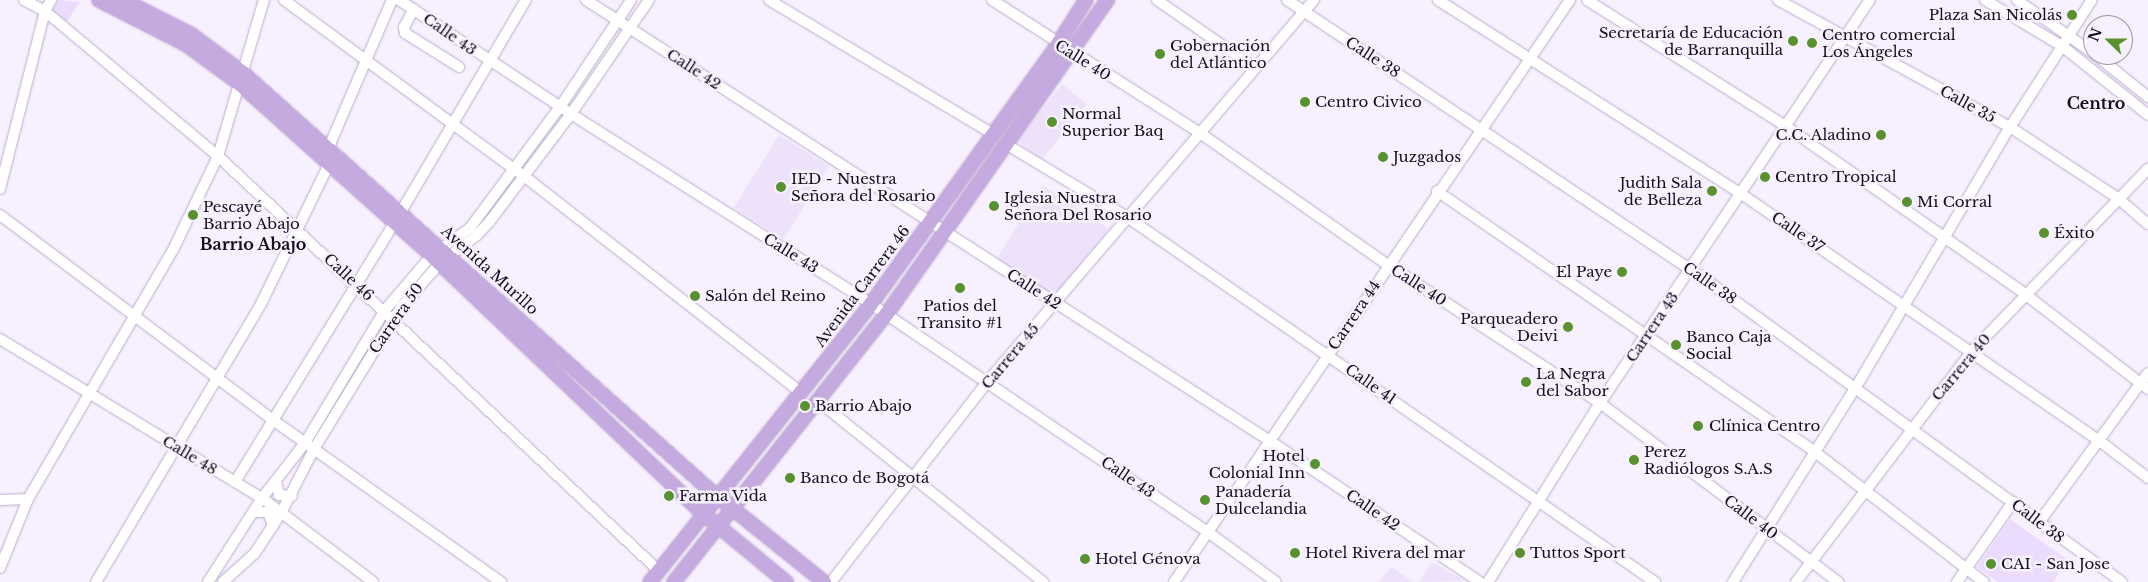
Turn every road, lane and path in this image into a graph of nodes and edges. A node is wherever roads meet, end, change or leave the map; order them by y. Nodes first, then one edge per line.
1 (24, 0) edge
2 (51, 0) edge
3 (99, 0) edge
4 (123, 0) edge
5 (264, 0) edge
6 (284, 0) edge
7 (392, 0) edge
8 (399, 0) edge
9 (526, 0) edge
10 (586, 0) edge
11 (631, 0) edge
12 (649, 0) edge
13 (769, 0) edge
14 (992, 0) edge
15 (1086, 0) edge
16 (1107, 0) edge
17 (1157, 0) edge
18 (1287, 0) edge
19 (1314, 0) edge
20 (1438, 0) edge
21 (1570, 0) edge
22 (1587, 0) edge
23 (1778, 0) edge
24 (1870, 0) edge
25 (1985, 0) edge
26 (2017, 0) edge
27 (2092, 0) edge
28 (414, 9) junction
29 (45, 12) junction
30 (1304, 12) junction
31 (617, 20) junction
32 (629, 28) junction
33 (2070, 34) junction
34 (1845, 37) junction
35 (1058, 45) junction
36 (2083, 45) edge
37 (2062, 46) junction
38 (1071, 53) junction
39 (1531, 57) junction
40 (367, 62) junction
41 (490, 62) junction
42 (2108, 65) edge
43 (459, 67) dead end
44 (1256, 68) junction
45 (242, 79) junction
46 (2148, 97) edge
47 (560, 107) junction
48 (571, 114) junction
49 (2148, 115) edge
50 (454, 123) junction
51 (1784, 125) junction
52 (1481, 127) junction
53 (2010, 127) junction
54 (1200, 133) junction
55 (993, 134) junction
56 (1006, 144) junction
57 (218, 156) junction
58 (329, 156) junction
59 (514, 168) junction
60 (2148, 169) edge
61 (524, 176) junction
62 (0, 189) edge
63 (1437, 191) junction
64 (1740, 193) junction
65 (2119, 199) junction
66 (0, 215) edge
67 (398, 217) junction
68 (1127, 217) junction
69 (931, 221) junction
70 (2148, 224) edge
71 (296, 228) junction
72 (944, 230) junction
73 (1946, 238) junction
74 (440, 255) junction
75 (1388, 265) junction
76 (1690, 269) junction
77 (356, 285) junction
78 (2025, 294) junction
79 (1055, 303) junction
80 (871, 304) junction
81 (1905, 306) junction
82 (385, 310) junction
83 (886, 315) junction
84 (134, 317) junction
85 (393, 319) junction
86 (1646, 335) junction
87 (0, 339) edge
88 (1971, 352) junction
89 (1328, 354) junction
90 (2148, 373) edge
91 (216, 378) junction
92 (987, 382) junction
93 (2144, 386) edge
94 (1856, 387) junction
95 (800, 392) junction
96 (91, 395) junction
97 (818, 401) junction
98 (1600, 403) junction
99 (273, 420) junction
100 (1912, 427) junction
101 (2097, 439) junction
102 (1270, 442) junction
103 (305, 443) junction
104 (176, 447) junction
105 (314, 449) junction
106 (1815, 452) junction
107 (914, 476) junction
108 (2148, 478) edge
109 (276, 481) junction
110 (235, 482) junction
111 (1864, 491) junction
112 (292, 496) junction
113 (717, 496) junction
114 (262, 498) junction
115 (28, 499) junction
116 (0, 500) edge
117 (1538, 500) junction
118 (2013, 502) junction
119 (733, 509) junction
120 (253, 512) junction
121 (282, 513) junction
122 (703, 514) junction
123 (2040, 521) junction
124 (273, 526) junction
125 (719, 526) junction
126 (1766, 529) junction
127 (1208, 532) junction
128 (735, 539) junction
129 (707, 542) junction
130 (1811, 561) junction
131 (0, 568) edge
132 (1966, 568) junction
133 (654, 577) edge
134 (96, 582) edge
135 (208, 582) edge
136 (223, 582) edge
137 (373, 582) edge
138 (501, 582) edge
139 (674, 582) edge
140 (786, 582) edge
141 (824, 582) edge
142 (831, 582) edge
143 (1043, 582) edge
144 (1174, 582) edge
145 (1276, 582) edge
146 (1480, 582) edge
147 (1488, 582) edge
148 (1655, 582) edge
149 (1733, 582) edge
150 (1796, 582) edge
151 (1838, 582) edge
152 (1956, 582) edge
153 (1984, 582) edge
154 (2122, 582) edge

1 - 29 street, Calle 46
2 - 29 street
3 - 45 main road, Avenida Murillo
4 - 45 main road, Avenida Murillo
5 - 45 street
6 - 40 street
7 - 40 street
8 - 28 street, Calle 43
9 - 41 street
10 - 31 street, Calle 42
11 - 31 street, Carrera 50
12 - 32 street, Carrera 50
13 - 55 street
14 - 35 street, Calle 40
15 - 35 main road, Avenida Carrera 46
16 - 38 main road
17 - 44 street
18 - 30 street, Calle 38
19 - 30 street, Carrera 45
20 - 39 street, Calle 37
21 - 39 street, Carrera 44
22 - 51 street
23 - 34 street, Calle 35
24 - 34 street, Carrera 43
25 - 37 street
26 - 33 street
27 - 33 street
28 - 41 street, Calle 43
28 - 43 street
29 - 57 street, Calle 46
29 - 62 street
30 - 44 street, Carrera 45
30 - 52 street, Calle 38
31 - 32 street, Calle 42
31 - 47 street, Carrera 50
32 - 48 street, Carrera 50
32 - 69 street, Calle 42
33 - 36 street
33 - 37 street
34 - 51 street, Carrera 43
34 - 53 street, Calle 35
35 - 38 street, Calle 40
35 - 55 main road, Avenida Carrera 46
37 - 49 street
37 - 53 street
38 - 54 street, Calle 40
38 - 56 main road
39 - 52 street, Carrera 44
39 - 64 street, Calle 37
40 - 50 street
40 - 58 street
41 - 47 street, Calle 43
41 - 50 street
42 - 46 street
44 - 54 street, Carrera 45
45 - 57 street
45 - 58 main road, Avenida Murillo
47 - 48 street, Calle 43
47 - 59 street, Carrera 50
48 - 61 street, Carrera 50
48 - 80 street, Calle 43
50 - 59 street
50 - 67 street
51 - 64 street, Carrera 43
51 - 73 street
52 - 63 street, Carrera 44
52 - 76 street, Calle 38
53 - 65 street, Calle 35
53 - 73 street
54 - 68 street, Carrera 45
54 - 75 street, Calle 40
55 - 69 main road, Avenida Carrera 46
56 - 68 street, Calle 41
56 - 72 main road
57 - 71 street, Calle 46
57 - 84 street
58 - 67 main road, Avenida Murillo
58 - 71 street
59 - 61 street
59 - 74 street, Carrera 50
60 - 65 street, Carrera 40
61 - 74 street, Carrera 50
61 - 95 street
63 - 75 street, Carrera 44
63 - 86 street
64 - 76 street, Carrera 43
64 - 81 street, Calle 37
65 - 70 street, Calle 35
65 - 78 street, Carrera 40
66 - 84 street
67 - 74 main road, Avenida Murillo
67 - 77 street
68 - 79 street, Carrera 45
68 - 89 street, Calle 41
69 - 72 street, Calle 42
69 - 80 main road, Avenida Carrera 46
71 - 77 street, Calle 46
71 - 91 street
72 - 79 street, Calle 42
72 - 83 main road
73 - 78 street
73 - 81 street
74 - 82 street, Carrera 50
74 - 85 street, Carrera 50
74 - 113 main road, Avenida Murillo
74 - 122 main road, Avenida Murillo
75 - 89 street, Carrera 44
75 - 98 street, Calle 40
76 - 86 street, Carrera 43
76 - 94 street, Calle 38
77 - 82 street, Calle 46
77 - 99 street
78 - 88 street, Carrera 40
78 - 93 street
79 - 92 street, Carrera 45
79 - 102 street, Calle 42
80 - 83 street, Calle 43
80 - 95 main road, Avenida Carrera 46
81 - 88 street, Calle 37
81 - 94 street
82 - 85 street, Calle 46
82 - 103 street, Carrera 50
83 - 92 street, Calle 43
83 - 97 main road
84 - 91 street
84 - 96 street
85 - 105 street, Carrera 50
85 - 133 street, Calle 46
86 - 98 street, Carrera 43
86 - 106 street
87 - 96 street, Calle 48
88 - 100 street, Carrera 40
88 - 101 street, Calle 37
89 - 102 street, Carrera 44
89 - 117 street, Calle 41
90 - 93 street
91 - 99 street
91 - 104 street
92 - 107 street, Carrera 45
92 - 127 street, Calle 43
93 - 101 street
94 - 100 street, Calle 38
94 - 106 street
95 - 113 main road, Avenida Carrera 46
96 - 104 street, Calle 48
96 - 115 street
97 - 107 street
97 - 119 main road
98 - 117 street, Carrera 43
98 - 126 street, Calle 40
99 - 103 street
99 - 110 street
100 - 111 street, Carrera 40
100 - 118 street, Calle 38
101 - 108 street, Calle 37
101 - 123 street
102 - 127 street, Carrera 44
102 - 146 street, Calle 42
103 - 105 street
103 - 109 street, Carrera 50
104 - 110 street, Calle 48
104 - 134 street
105 - 112 street, Carrera 50
105 - 138 street
106 - 111 street
106 - 126 street
107 - 142 street, Carrera 45
107 - 143 street
109 - 112 street
109 - 114 street, Carrera 50
110 - 114 street, Calle 48
111 - 130 street, Carrera 40
111 - 132 street
112 - 121 street, Carrera 50
113 - 119 main road, Avenida Murillo
113 - 122 main road, Avenida Carrera 46
114 - 120 street, Carrera 50
114 - 121 street, Calle 48
115 - 116 street
115 - 131 street
117 - 147 street, Carrera 43
117 - 148 street, Calle 41
118 - 123 street, Calle 38
118 - 132 street
119 - 125 main road
119 - 141 main road, Avenida Murillo
120 - 124 street
120 - 135 street, Carrera 50
121 - 124 street, Carrera 50
121 - 137 street, Calle 48
122 - 125 main road, Avenida Murillo
122 - 133 main road, Avenida Carrera 46
123 - 154 street, Calle 38
124 - 136 street, Carrera 50
125 - 128 main road, Avenida Murillo
125 - 129 main road
126 - 130 street, Calle 40
126 - 149 street
127 - 144 street, Carrera 44
127 - 145 street, Calle 43
128 - 129 main road
128 - 140 main road, Avenida Murillo
129 - 139 main road
130 - 150 street, Carrera 40
130 - 151 street, Calle 40
132 - 152 street
132 - 153 street

